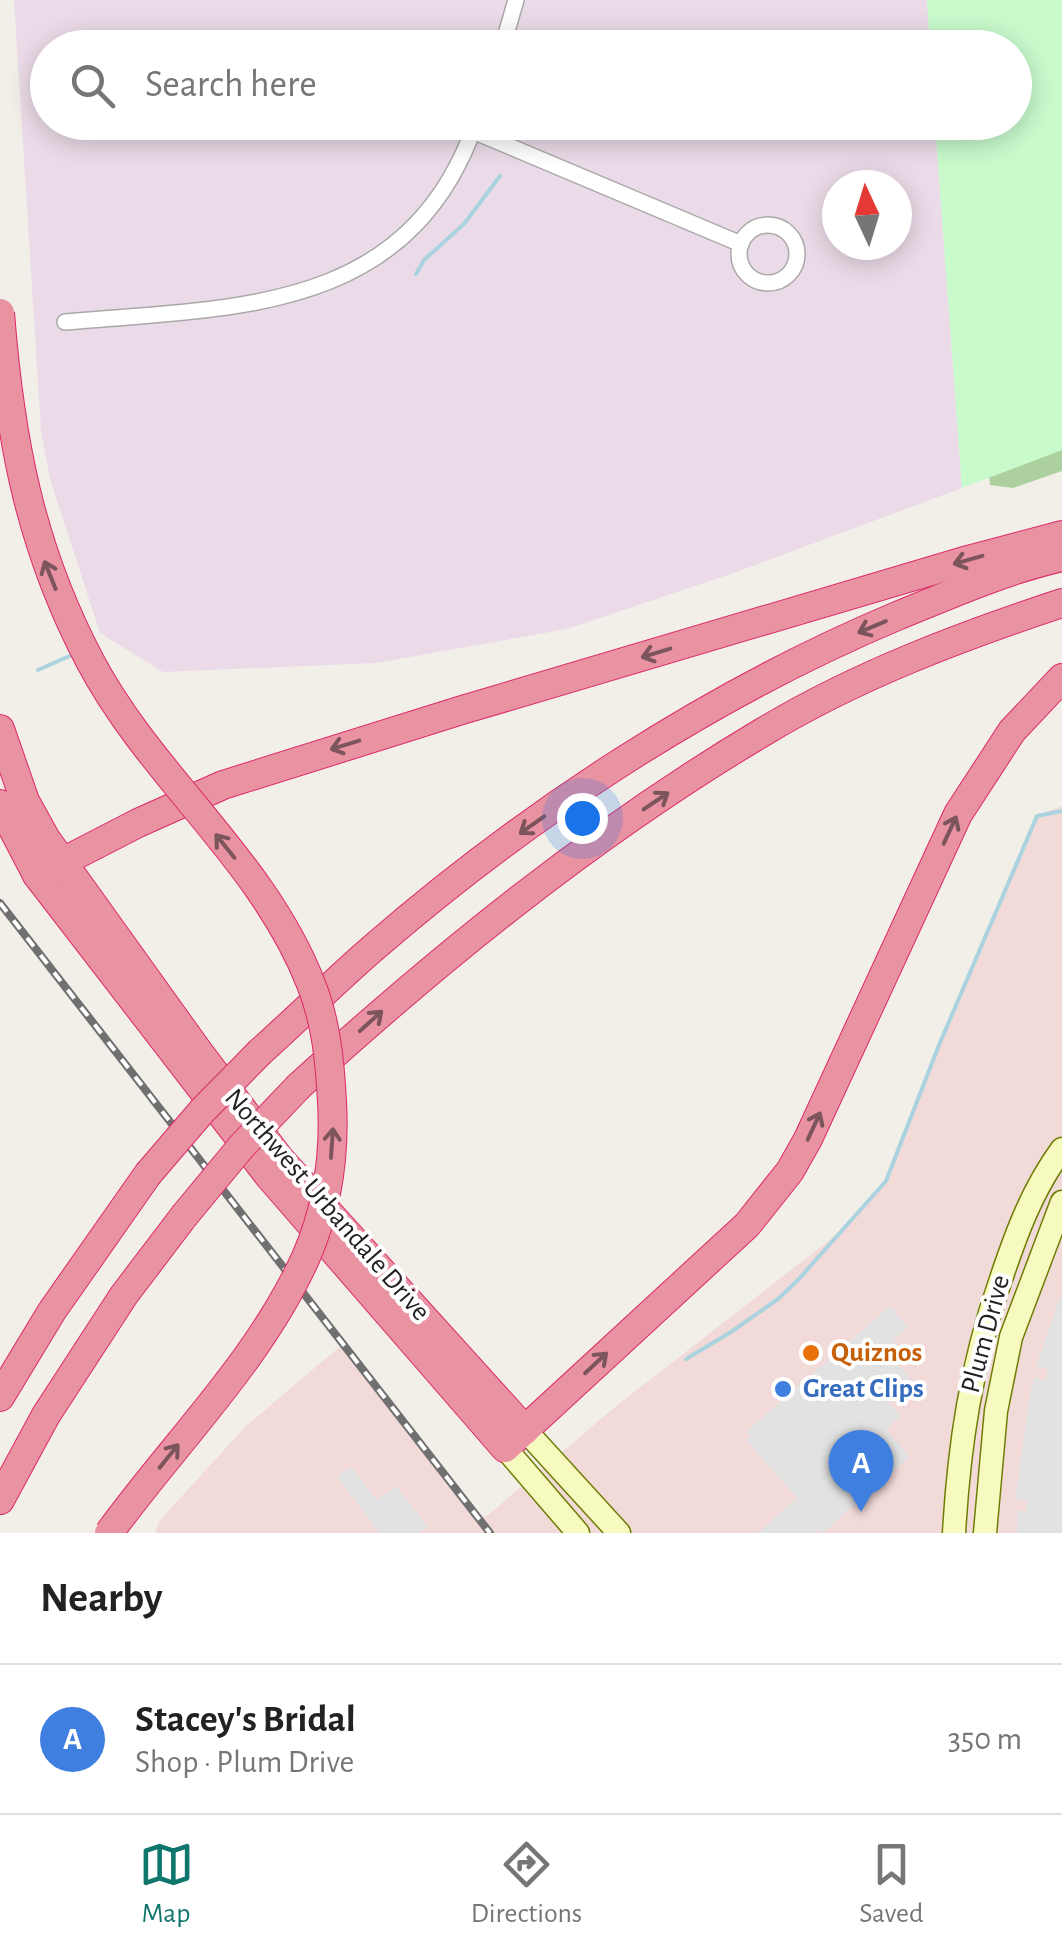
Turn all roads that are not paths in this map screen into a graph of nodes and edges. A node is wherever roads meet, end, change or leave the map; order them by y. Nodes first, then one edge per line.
1 (516, 0) edge
2 (507, 30) edge
3 (468, 140) edge
4 (504, 140) edge
5 (741, 244) dead end
6 (0, 313) edge
7 (65, 322) dead end
8 (1062, 535) edge
9 (1062, 557) edge
10 (1062, 603) edge
11 (1062, 678) edge
12 (3, 739) edge
13 (0, 804) edge
14 (49, 869) junction
15 (1062, 1149) edge
16 (1062, 1202) edge
17 (0, 1397) edge
18 (515, 1439) junction
19 (0, 1500) edge
20 (108, 1533) edge
21 (578, 1533) edge
22 (619, 1533) edge
23 (954, 1533) edge
24 (985, 1533) edge

1 - 2 street
3 - 7 street
4 - 5 street
20 -> 6 highway, bridge
8 -> 14 highway
9 -> 17 highway, bridge
19 -> 10 highway, bridge
18 -> 11 highway
12 - 14 highway, Northwest Urbandale Drive
13 - 14 highway, Northwest Urbandale Drive
14 - 18 highway, Northwest Urbandale Drive
15 - 23 street, Plum Drive
16 - 24 street, Plum Drive
18 - 21 street, Northwest Urbandale Drive
18 - 22 street, Northwest Urbandale Drive

